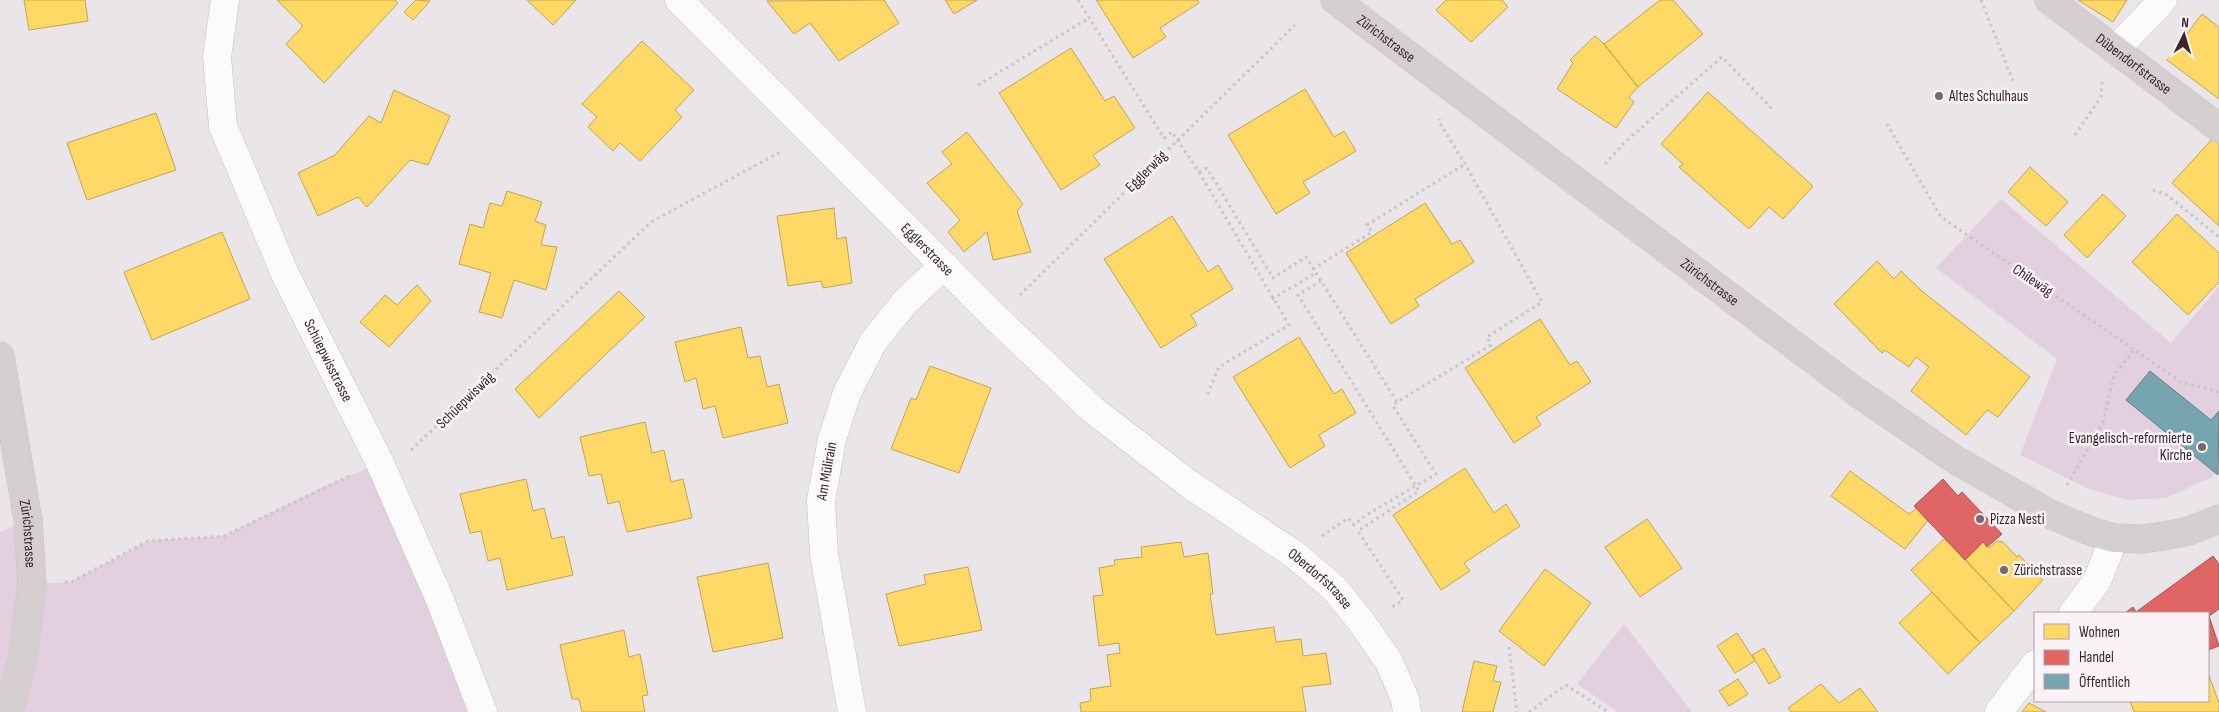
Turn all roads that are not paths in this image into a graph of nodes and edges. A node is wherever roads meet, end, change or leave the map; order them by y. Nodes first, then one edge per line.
1 (225, 0) edge
2 (680, 0) edge
3 (1334, 0) edge
4 (2049, 0) edge
5 (2163, 0) edge
6 (2115, 50) junction
7 (2219, 128) edge
8 (944, 265) junction
9 (0, 356) edge
10 (1190, 484) joint
11 (2218, 522) edge
12 (2114, 538) junction
13 (2074, 612) edge
14 (2034, 665) edge
15 (9, 712) edge
16 (483, 712) edge
17 (852, 712) edge
18 (1408, 712) edge
19 (1999, 712) edge

1 - 16 street, Schüepwisstrasse
2 - 8 street, Egglerstrasse
3 - 12 main road, Zürichstrasse
4 - 6 main road, Dübendorfstrasse
5 - 6 street
6 - 7 main road, Dübendorfstrasse
8 - 10 street, Egglerstrasse
8 - 17 street, Am Mülirain
9 - 15 main road, Zürichstrasse
10 - 18 street, Oberdorfstrasse
11 - 12 main road, Zürichstrasse
12 - 13 street
14 - 19 street

